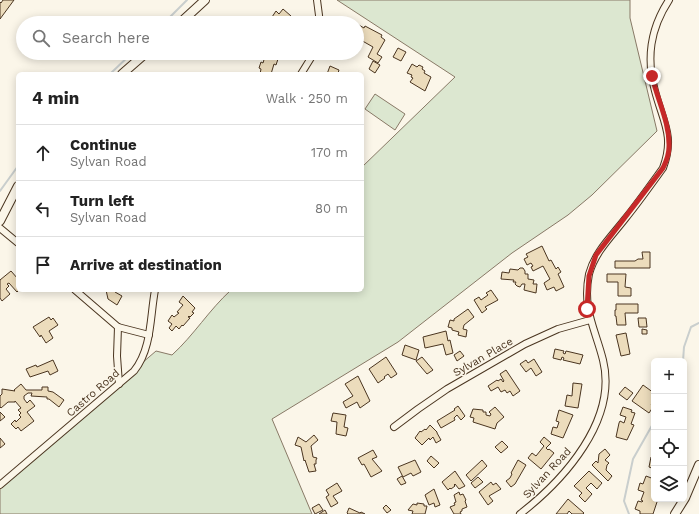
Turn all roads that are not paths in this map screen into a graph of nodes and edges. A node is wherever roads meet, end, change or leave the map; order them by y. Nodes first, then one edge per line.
1 (205, 0) edge
2 (317, 0) edge
3 (669, 0) edge
4 (188, 16) edge
5 (319, 16) edge
6 (138, 60) edge
7 (310, 60) edge
8 (124, 72) edge
9 (302, 72) edge
10 (16, 190) edge
11 (0, 221) edge
12 (0, 228) edge
13 (16, 241) edge
14 (76, 292) edge
15 (155, 292) edge
16 (590, 320) junction
17 (118, 327) junction
18 (149, 335) junction
19 (119, 384) junction
20 (394, 427) dead end
21 (699, 465) edge
22 (0, 485) edge
23 (520, 514) edge
24 (675, 514) edge

1 - 4 street
2 - 5 street
3 - 16 street, Sylvan Road
6 - 8 street
7 - 9 street
10 - 11 street
12 - 13 street
14 - 17 street
15 - 18 street, Castro Road
16 - 20 street, Sylvan Place
16 - 23 street, Sylvan Road
17 - 18 street
17 - 19 street
18 - 19 street, Castro Road
19 - 22 street, Castro Road
21 - 24 street

